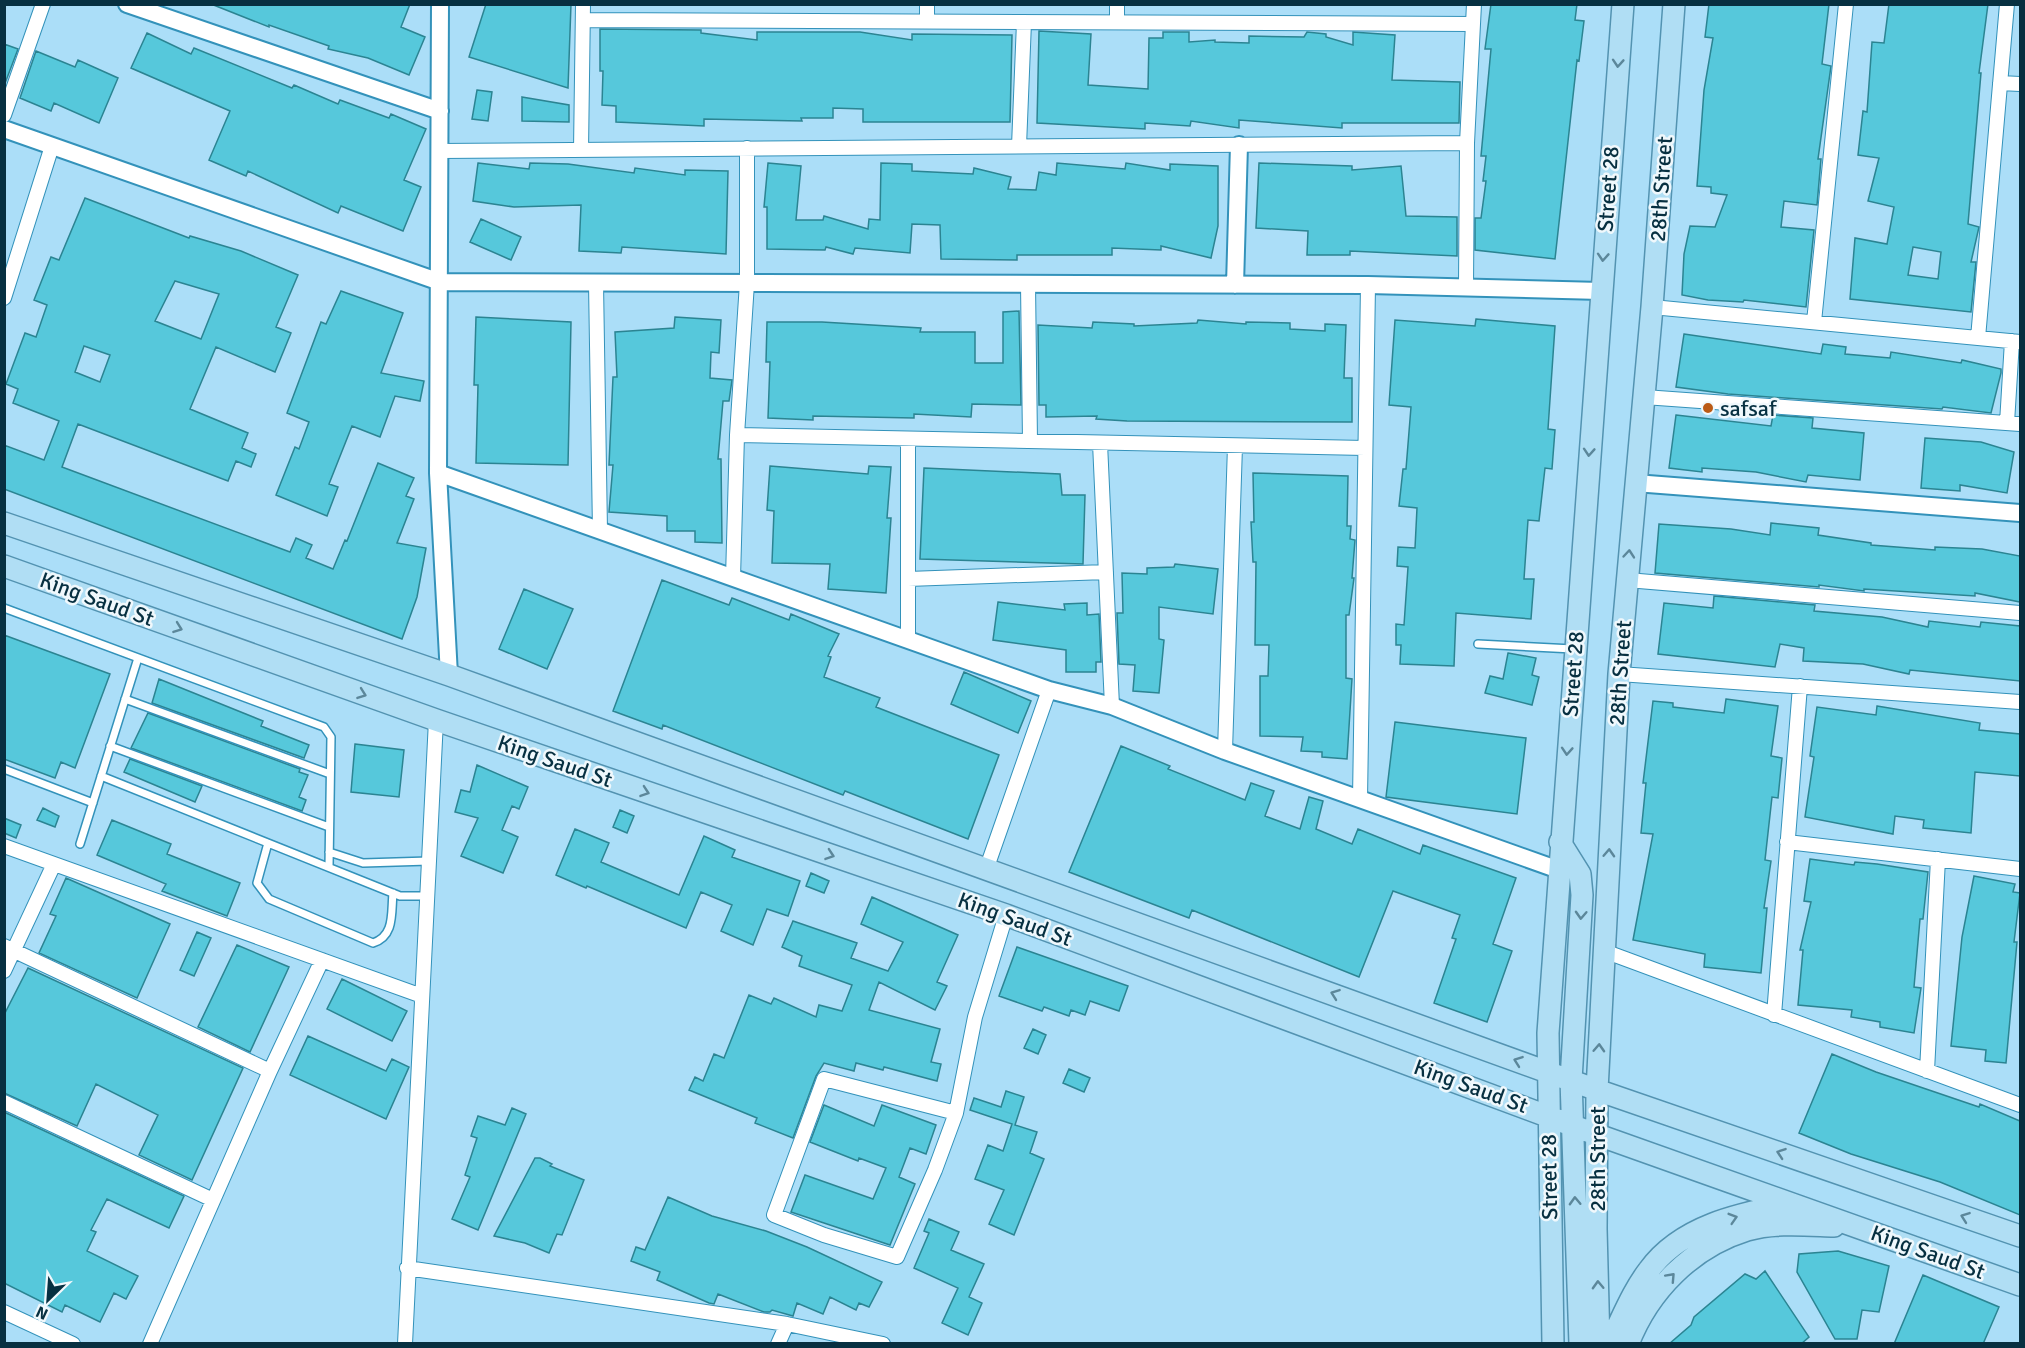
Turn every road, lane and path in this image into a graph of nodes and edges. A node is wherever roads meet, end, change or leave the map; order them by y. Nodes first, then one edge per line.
1 (43, 4) edge
2 (127, 4) edge
3 (440, 4) edge
4 (583, 4) edge
5 (927, 4) edge
6 (1118, 4) edge
7 (1474, 4) edge
8 (1623, 4) edge
9 (1674, 4) edge
10 (1846, 4) edge
11 (2007, 4) edge
12 (583, 20) junction
13 (927, 21) junction
14 (1024, 22) junction
15 (1117, 22) junction
16 (1473, 24) junction
17 (2000, 83) junction
18 (2020, 84) edge
19 (440, 111) junction
20 (4, 115) edge
21 (4, 129) edge
22 (1467, 143) junction
23 (1239, 145) junction
24 (52, 146) junction
25 (1019, 146) junction
26 (747, 148) junction
27 (581, 150) junction
28 (440, 151) junction
29 (440, 282) junction
30 (596, 283) junction
31 (747, 283) junction
32 (1028, 284) junction
33 (1235, 285) junction
34 (1368, 285) junction
35 (1466, 286) junction
36 (1600, 291) junction
37 (4, 298) edge
38 (1652, 307) junction
39 (1814, 322) junction
40 (1978, 338) junction
41 (2016, 341) edge
42 (1644, 397) junction
43 (2014, 424) edge
44 (737, 435) junction
45 (908, 439) junction
46 (1030, 441) junction
47 (1100, 442) junction
48 (1235, 446) junction
49 (1365, 448) junction
50 (438, 473) junction
51 (1635, 483) junction
52 (2020, 513) edge
53 (4, 523) edge
54 (600, 531) junction
55 (4, 566) edge
56 (1106, 572) junction
57 (733, 578) junction
58 (908, 579) junction
59 (1627, 580) junction
60 (4, 608) edge
61 (2020, 613) edge
62 (908, 640) junction
63 (1478, 644) dead end
64 (1575, 649) junction
65 (138, 658) junction
66 (1619, 674) junction
67 (449, 675) junction
68 (1800, 686) junction
69 (1049, 690) junction
70 (125, 699) junction
71 (2020, 702) edge
72 (1112, 706) junction
73 (436, 720) junction
74 (110, 746) junction
75 (1225, 751) junction
76 (4, 769) edge
77 (330, 774) junction
78 (101, 776) junction
79 (1360, 799) junction
80 (93, 803) junction
81 (329, 827) junction
82 (1560, 842) junction
83 (1787, 842) junction
84 (268, 843) junction
85 (80, 844) dead end
86 (4, 846) edge
87 (329, 852) junction
88 (1938, 859) junction
89 (429, 861) junction
90 (54, 864) junction
91 (329, 867) junction
92 (987, 867) junction
93 (2020, 869) edge
94 (1559, 870) junction
95 (393, 893) junction
96 (427, 896) junction
97 (1006, 915) junction
98 (9, 948) edge
99 (1604, 951) junction
100 (322, 960) junction
101 (4, 971) edge
102 (422, 996) junction
103 (1774, 1015) junction
104 (270, 1071) junction
105 (1548, 1071) junction
106 (1927, 1071) junction
107 (1571, 1080) junction
108 (1597, 1090) junction
109 (4, 1102) edge
110 (2020, 1105) edge
111 (956, 1113) junction
112 (1548, 1115) junction
113 (1572, 1124) junction
114 (1598, 1135) junction
115 (213, 1200) junction
116 (1790, 1204) junction
117 (1860, 1227) junction
118 (2020, 1236) edge
119 (407, 1268) junction
120 (2020, 1285) edge
121 (4, 1312) edge
122 (787, 1324) junction
123 (73, 1344) edge
124 (150, 1344) edge
125 (405, 1344) edge
126 (778, 1344) edge
127 (883, 1344) edge
128 (1552, 1344) edge
129 (1580, 1344) edge
130 (1599, 1344) edge
131 (1609, 1344) edge
132 (1628, 1344) edge

1 - 20 street
2 - 19 street
3 - 19 street
4 - 12 street
5 - 13 street
6 - 15 street
7 - 16 street
8 -> 36 main road, Street 28
9 - 38 main road, 28th Street
10 - 39 street
11 - 17 street
12 - 13 street
12 - 27 street
13 - 14 street
14 - 15 street
14 - 25 street
15 - 16 street
16 - 22 street
17 - 18 street
17 - 40 street
19 - 28 street
21 - 24 street
22 - 23 street
22 - 35 street
23 - 25 street
23 - 33 street
24 - 29 street
24 - 37 street
25 - 26 street
26 - 27 street
26 - 31 street
27 - 28 street
28 - 29 street
29 - 30 street
29 - 50 street
30 - 31 street
30 - 54 street
31 - 32 street
31 - 44 street
32 - 33 street
32 - 46 street
33 - 34 street
34 - 35 street
34 - 49 street
35 - 36 street
36 -> 64 main road, Street 28
38 - 39 street
38 - 42 main road, 28th Street
39 - 40 street
40 - 41 street
41 - 43 street
42 - 43 street
42 - 51 main road, 28th Street
44 - 45 street
44 - 57 street
45 - 46 street
45 - 58 street
46 - 47 street
47 - 48 street
47 - 56 street
48 - 49 street
48 - 75 street
49 - 79 street
50 - 54 street
50 - 67 street
51 - 52 street
59 -> 51 main road, 28th Street
53 - 67 main road, King Saud St
54 - 57 street
55 -> 73 main road, King Saud St
56 - 58 street
56 - 72 street
57 - 62 street
58 - 62 street
59 - 61 street
59 - 66 main road, 28th Street
60 - 65 lane
62 - 69 street
63 - 64 lane
64 -> 82 main road, Street 28
65 - 70 lane
65 - 77 lane
66 - 68 street
99 -> 66 main road, 28th Street
67 - 92 main road, King Saud St
68 - 71 street
68 - 83 street
69 - 72 street
69 - 92 street
70 - 74 lane
70 - 77 lane
72 - 75 street
73 - 89 street
73 -> 97 main road, King Saud St
74 - 78 lane
74 - 81 lane
75 - 79 street
76 - 80 lane
77 - 81 lane
78 - 80 lane
78 - 84 lane
79 - 94 street
80 - 85 lane
81 - 87 lane
82 - 94 main road, Street 28
82 -> 107 main road
83 - 88 street
83 - 103 street
84 - 91 lane
84 - 95 lane
86 - 90 street
87 - 89 lane
87 - 91 lane
88 - 93 street
88 - 106 street
89 - 96 street
90 - 98 street
90 - 100 street
91 - 95 lane
105 -> 92 main road, King Saud St
94 - 105 main road, Street 28
95 - 96 lane
96 - 102 street
97 - 111 street
97 - 112 main road, King Saud St
98 - 101 street
98 - 104 street
99 - 103 street
108 -> 99 main road, 28th Street
100 - 102 street
100 - 104 street
102 - 119 street
103 - 106 street
104 - 115 street
105 - 107 main road, King Saud St
105 - 112 main road, Street 28
106 - 110 street
107 - 108 main road, King Saud St
107 - 113 main road
108 - 114 main road, 28th Street
118 -> 108 main road, King Saud St
109 - 115 street
111 - 111 street
112 - 113 main road, King Saud St
112 - 128 main road, Street 28
113 - 114 main road, King Saud St
129 -> 113 main road
114 - 116 main road, King Saud St
130 -> 114 main road, 28th Street
115 - 124 street
116 - 117 main road, King Saud St
131 -> 116 main road
117 - 120 main road, King Saud St
132 -> 117 main road
119 - 122 street
119 - 125 street
121 - 123 street
122 - 126 street
122 - 127 street

